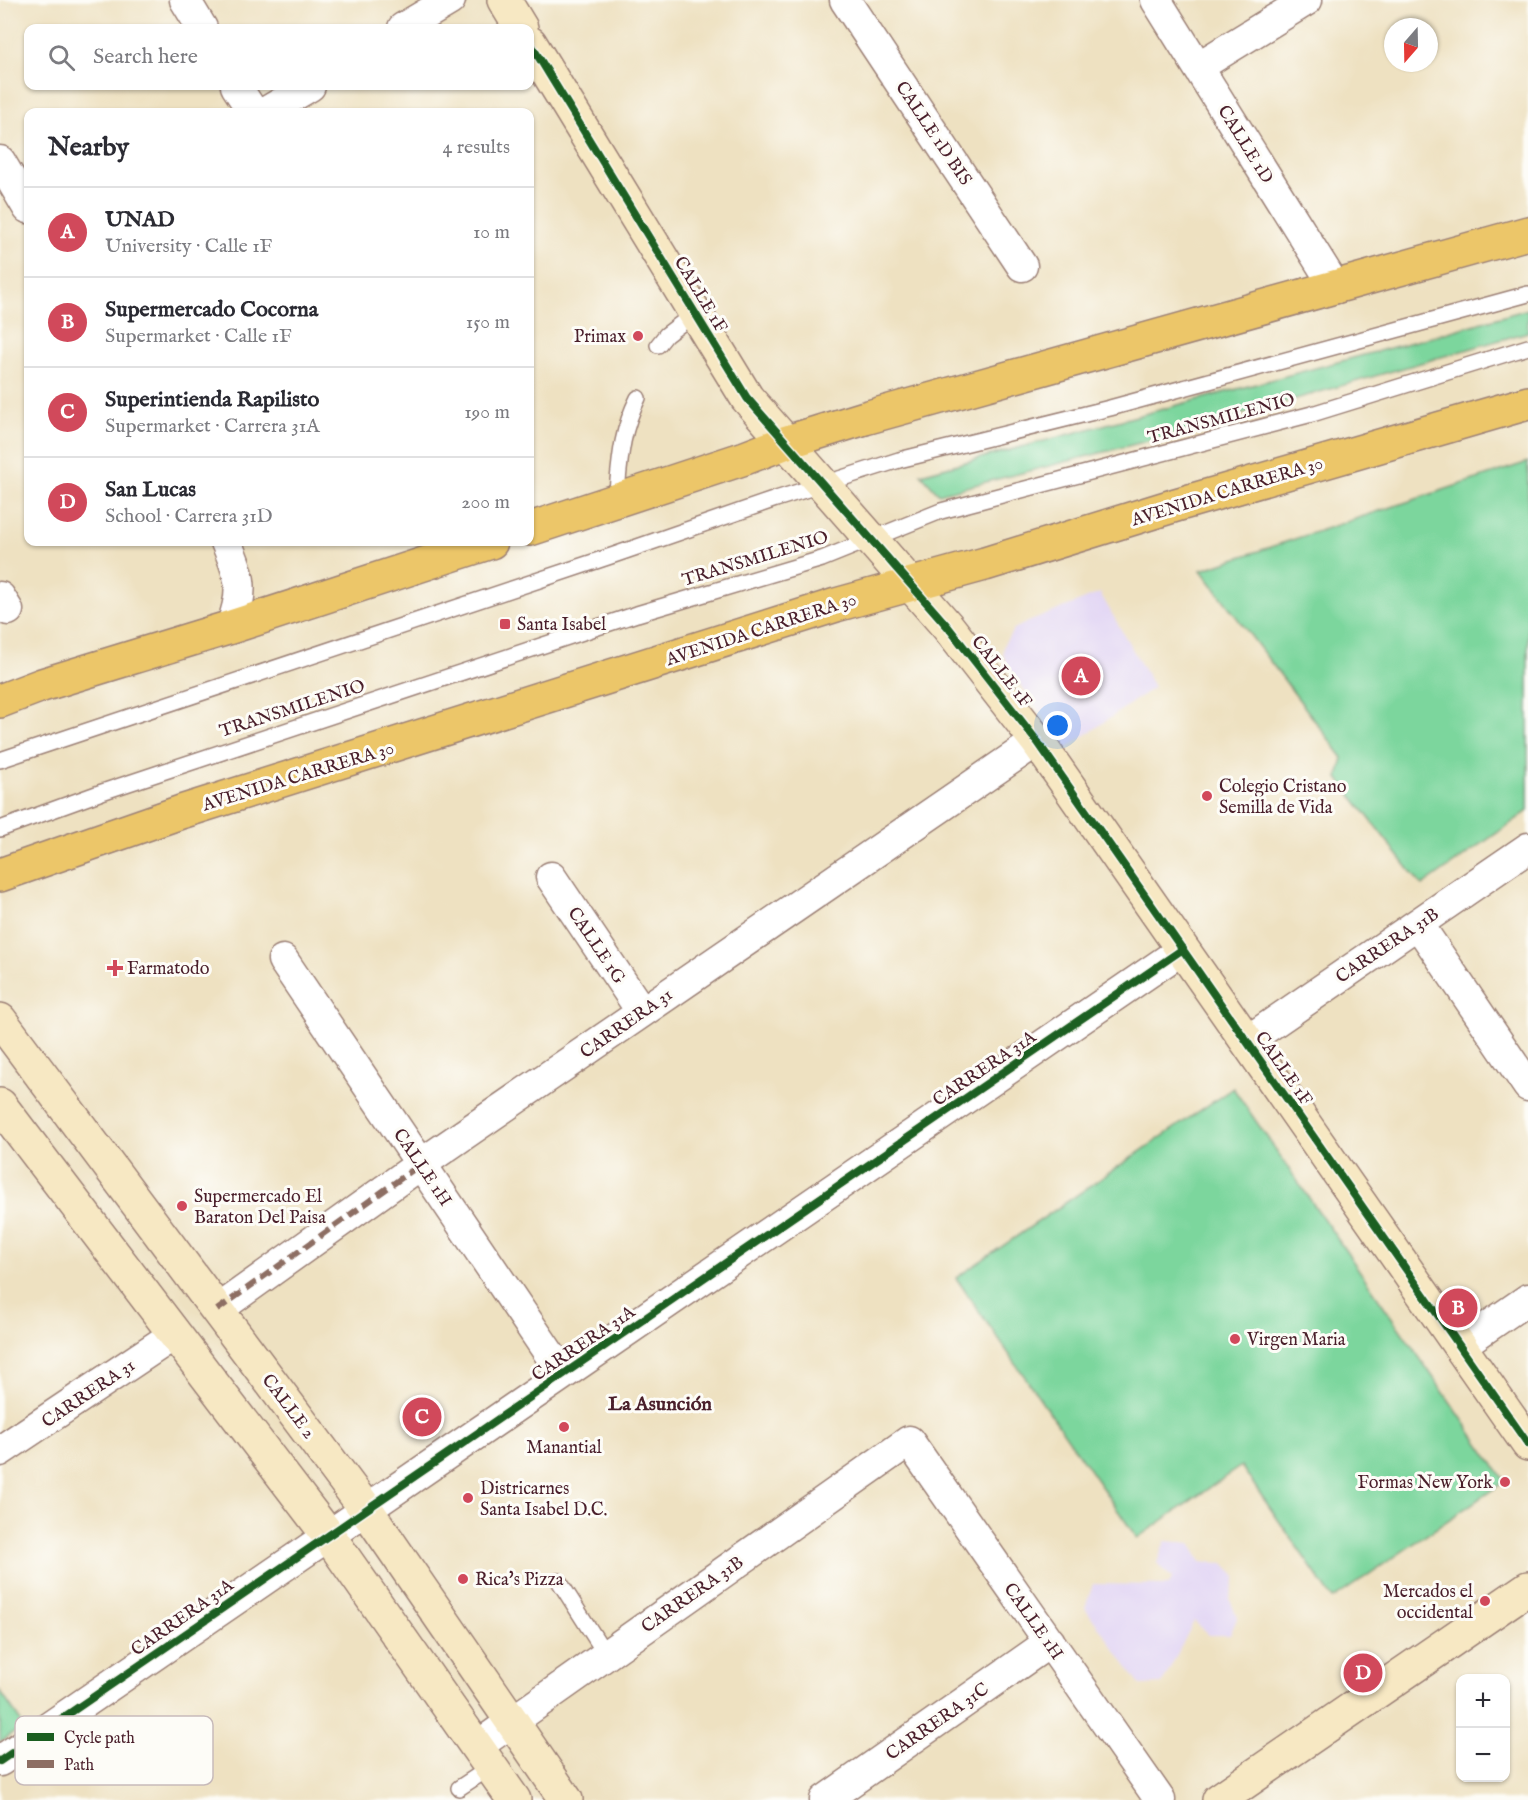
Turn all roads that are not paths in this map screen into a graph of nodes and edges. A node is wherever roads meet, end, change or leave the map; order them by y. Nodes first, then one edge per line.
1 (185, 0) edge
2 (450, 0) edge
3 (504, 0) edge
4 (846, 0) edge
5 (1156, 0) edge
6 (1307, 0) edge
7 (200, 24) edge
8 (410, 24) edge
9 (519, 24) edge
10 (534, 50) edge
11 (1198, 67) junction
12 (239, 90) edge
13 (303, 90) edge
14 (250, 108) edge
15 (273, 108) edge
16 (0, 161) edge
17 (24, 201) edge
18 (1528, 234) edge
19 (1022, 266) dead end
20 (1336, 288) junction
21 (1528, 294) edge
22 (694, 313) junction
23 (658, 345) dead end
24 (1528, 347) edge
25 (638, 398) dead end
26 (1528, 403) edge
27 (784, 443) junction
28 (823, 484) junction
29 (616, 501) junction
30 (534, 528) edge
31 (872, 539) junction
32 (228, 546) edge
33 (479, 546) edge
34 (912, 584) junction
35 (231, 627) junction
36 (0, 701) edge
37 (1037, 741) junction
38 (0, 759) edge
39 (0, 829) edge
40 (1528, 848) edge
41 (0, 875) edge
42 (551, 877) dead end
43 (1418, 924) junction
44 (1183, 949) junction
45 (283, 960) dead end
46 (642, 1012) junction
47 (0, 1020) edge
48 (1247, 1041) junction
49 (1528, 1086) edge
50 (2, 1111) edge
51 (422, 1164) junction
52 (1528, 1299) edge
53 (217, 1310) junction
54 (175, 1335) junction
55 (1460, 1346) junction
56 (563, 1374) junction
57 (909, 1441) joint
58 (1528, 1444) edge
59 (0, 1452) edge
60 (366, 1509) junction
61 (328, 1535) junction
62 (559, 1581) dead end
63 (1528, 1588) edge
64 (1050, 1642) junction
65 (606, 1655) junction
66 (65, 1716) edge
67 (512, 1722) junction
68 (15, 1751) edge
69 (484, 1757) junction
70 (0, 1761) edge
71 (459, 1788) dead end
72 (514, 1800) edge
73 (566, 1800) edge
74 (825, 1800) edge
75 (1160, 1800) edge
76 (1219, 1800) edge

1 - 7 street
2 - 8 street
3 - 9 street
4 - 19 street, CALLE 1D BIS
5 - 11 street, CALLE 1D
6 - 11 street
10 - 22 street, CALLE 1F
11 - 20 street, CALLE 1D
12 - 14 street
13 - 15 street
16 - 17 street
18 - 20 highway
20 - 27 highway
21 - 28 lane
22 - 23 lane
22 - 27 street, CALLE 1F
24 - 31 lane, TRANSMILENIO
25 - 29 lane
26 - 34 highway, AVENIDA CARRERA 30
27 - 28 street, CALLE 1F
27 - 29 highway
28 - 31 street, CALLE 1F
28 - 38 lane
29 - 30 highway
31 - 34 street, CALLE 1F
31 - 39 lane, TRANSMILENIO
32 - 35 street
33 - 35 highway
34 - 37 street, CALLE 1F
34 - 41 highway, AVENIDA CARRERA 30
35 - 36 highway
37 - 44 street, CALLE 1F
37 - 46 street, CARRERA 31
40 - 43 street, CARRERA 31B
42 - 46 street, CALLE 1G
43 - 48 street, CARRERA 31B
43 - 49 street
44 - 48 street, CALLE 1F
44 - 56 street, CARRERA 31A
45 - 51 street, CALLE 1H
46 - 51 street, CARRERA 31
47 - 53 street, CALLE 2
48 - 55 street, CALLE 1F
50 - 54 street
51 - 53 street, CARRERA 31
51 - 56 street, CALLE 1H
52 - 55 street
53 - 60 street, CALLE 2
54 - 59 street, CARRERA 31
54 - 61 street
55 - 58 street, CALLE 1F
56 - 60 street, CARRERA 31A
57 - 64 street, CALLE 1H
57 - 65 street, CARRERA 31B
60 - 61 street, CARRERA 31A
60 - 67 street, CALLE 2
61 - 66 street, CARRERA 31A
61 - 69 street
62 - 65 lane
63 - 76 street
64 - 74 street, CARRERA 31C
64 - 75 street, CALLE 1H
65 - 67 street, CARRERA 31B
67 - 69 street, CARRERA 31B
67 - 73 street, CALLE 2
68 - 70 street, CARRERA 31A
69 - 71 lane
69 - 72 street

